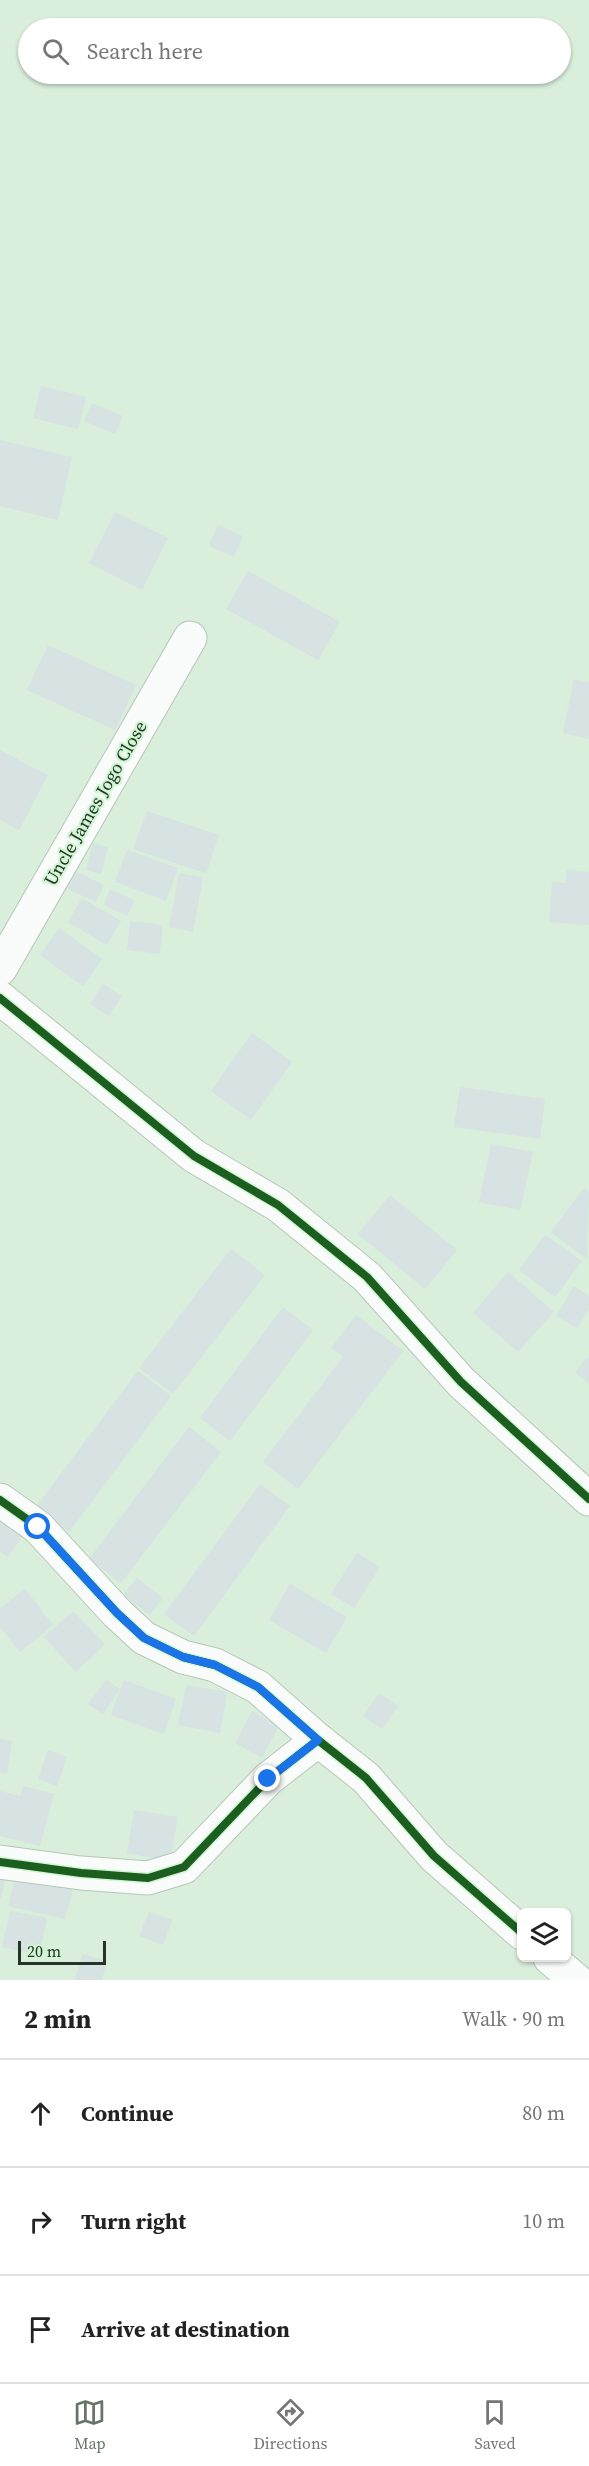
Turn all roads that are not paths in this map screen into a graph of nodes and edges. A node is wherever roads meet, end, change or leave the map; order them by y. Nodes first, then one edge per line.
1 (190, 638) dead end
2 (0, 969) edge
3 (0, 998) edge
4 (589, 1499) edge
5 (0, 1500) edge
6 (318, 1740) junction
7 (0, 1862) edge
8 (517, 1929) edge
9 (555, 1962) edge
10 (576, 1980) edge

1 - 2 street, Uncle James Jogo Close
3 - 4 street
5 - 6 street
6 - 7 street
6 - 8 street
9 - 10 street

